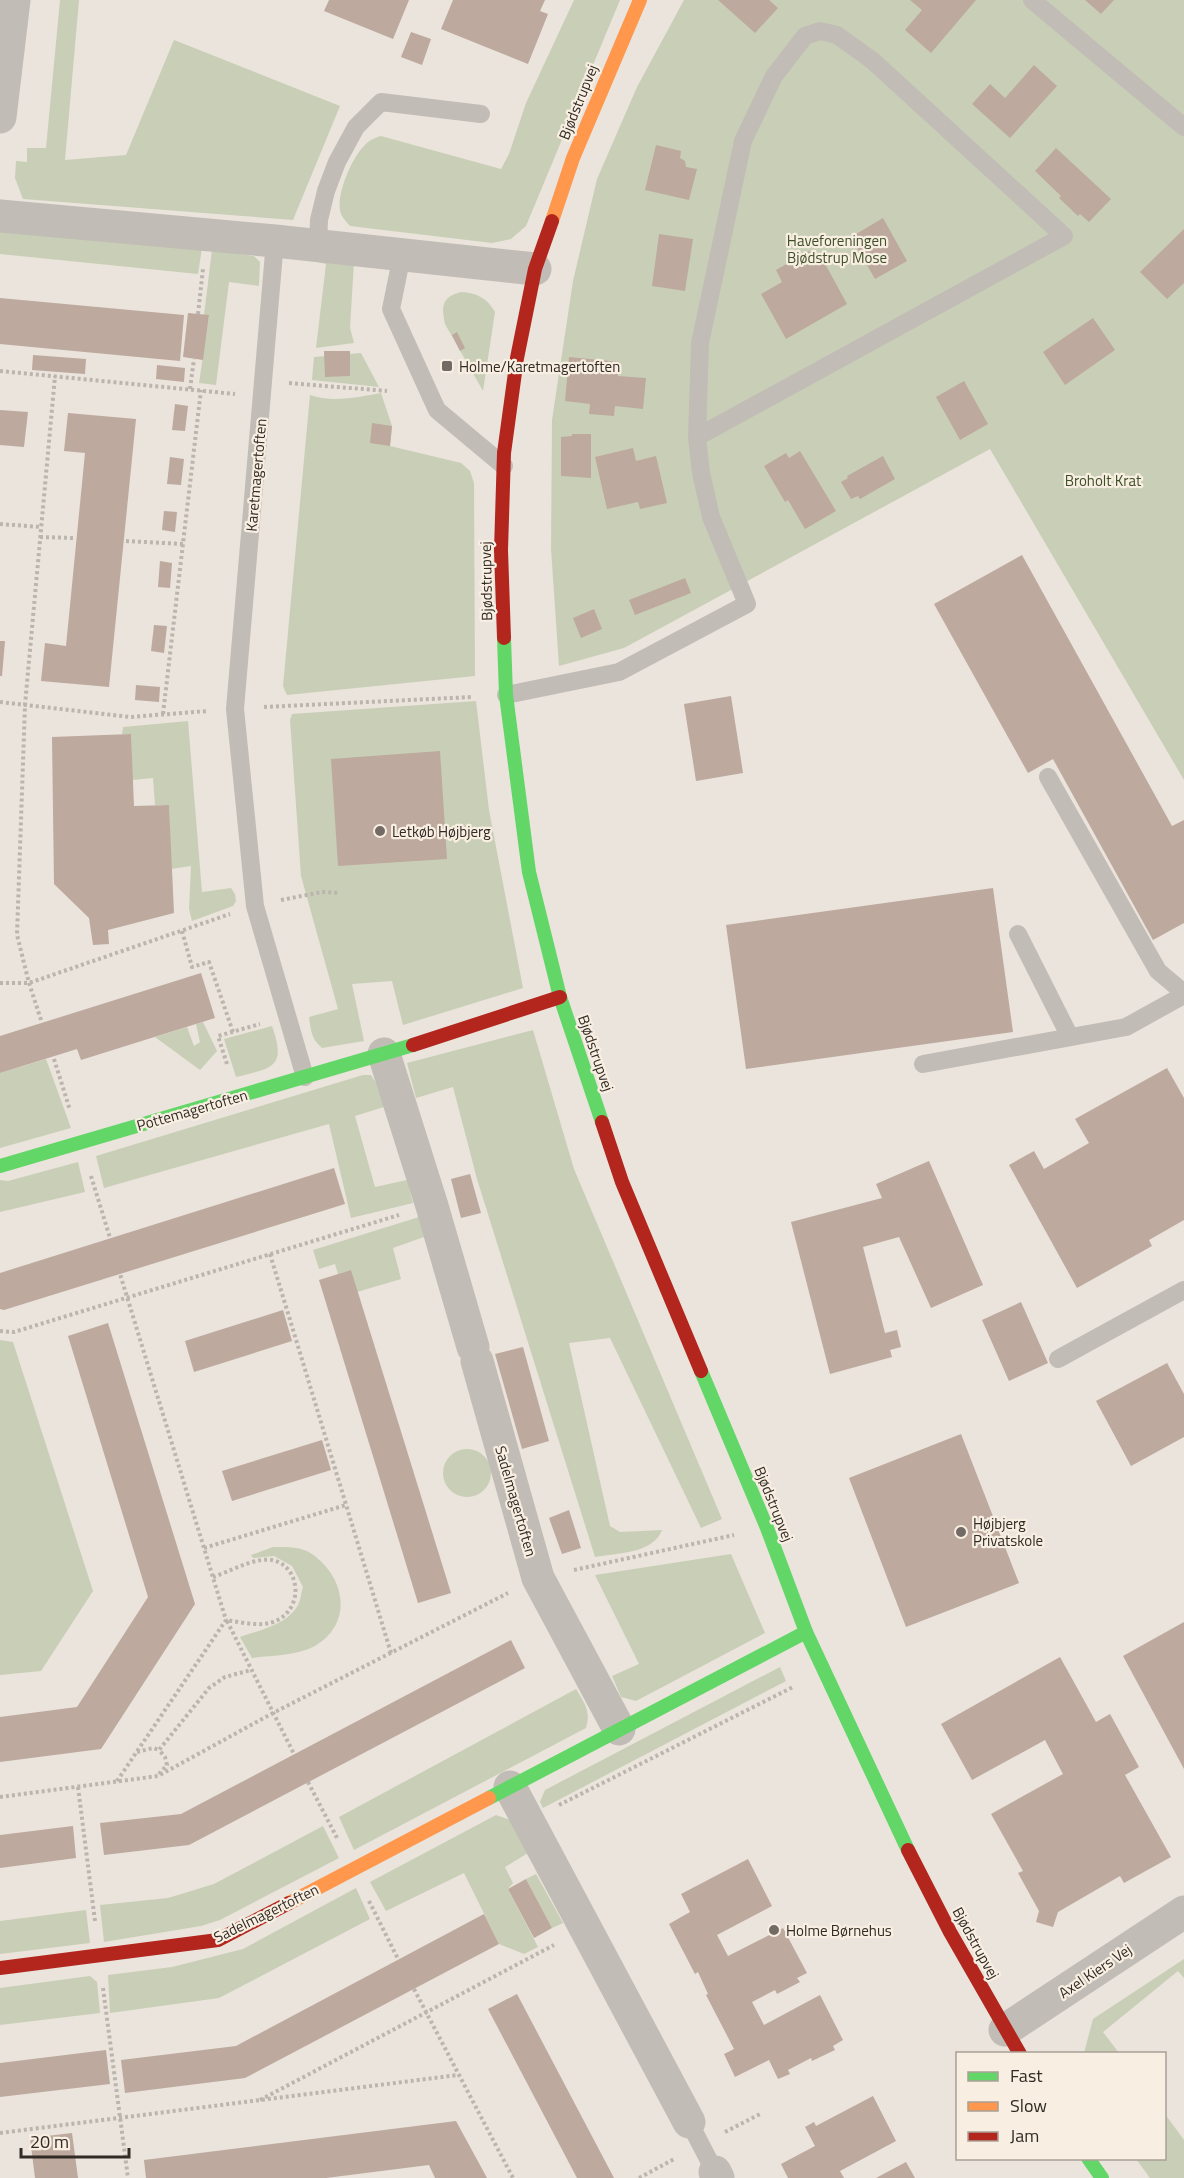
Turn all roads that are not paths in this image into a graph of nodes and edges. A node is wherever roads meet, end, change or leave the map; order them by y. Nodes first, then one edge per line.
1 (14, 0) edge
2 (640, 0) edge
3 (1032, 0) edge
4 (481, 114) dead end
5 (0, 117) edge
6 (1184, 128) edge
7 (0, 216) edge
8 (275, 241) junction
9 (318, 246) junction
10 (402, 255) junction
11 (535, 269) junction
12 (697, 437) junction
13 (504, 466) junction
14 (506, 695) junction
15 (1048, 777) dead end
16 (1018, 934) dead end
17 (1184, 994) edge
18 (560, 997) junction
19 (1070, 1037) junction
20 (384, 1054) junction
21 (923, 1064) dead end
22 (306, 1077) junction
23 (0, 1166) edge
24 (1184, 1290) edge
25 (1058, 1359) dead end
26 (806, 1632) junction
27 (620, 1730) junction
28 (510, 1787) junction
29 (1184, 1912) edge
30 (0, 1968) edge
31 (1013, 2042) edge
32 (689, 2122) joint
33 (1089, 2160) edge
34 (716, 2175) edge
35 (1102, 2178) edge

1 - 5 street
2 - 11 street, Bjødstrupvej
3 - 6 lane
4 - 9 lane
7 - 8 street
8 - 9 street
8 - 22 lane, Karetmagertoften
9 - 10 street
10 - 11 street
10 - 13 lane
11 - 13 street, Bjødstrupvej
12 - 12 lane
12 - 14 lane
13 - 14 street, Bjødstrupvej
14 - 18 street, Bjødstrupvej
15 - 17 lane
16 - 19 lane
17 - 19 lane
18 - 20 street, Pottemagertoften
18 - 26 street, Bjødstrupvej
19 - 21 lane
20 - 22 street, Pottemagertoften
20 - 27 street, Sadelmagertoften
22 - 23 street, Pottemagertoften
24 - 25 lane
26 - 27 street, Sadelmagertoften
26 - 31 street, Bjødstrupvej
27 - 28 street, Sadelmagertoften
28 - 30 street, Sadelmagertoften
28 - 32 street
29 - 31 street, Axel Kiers Vej
32 - 34 lane
33 - 35 street

